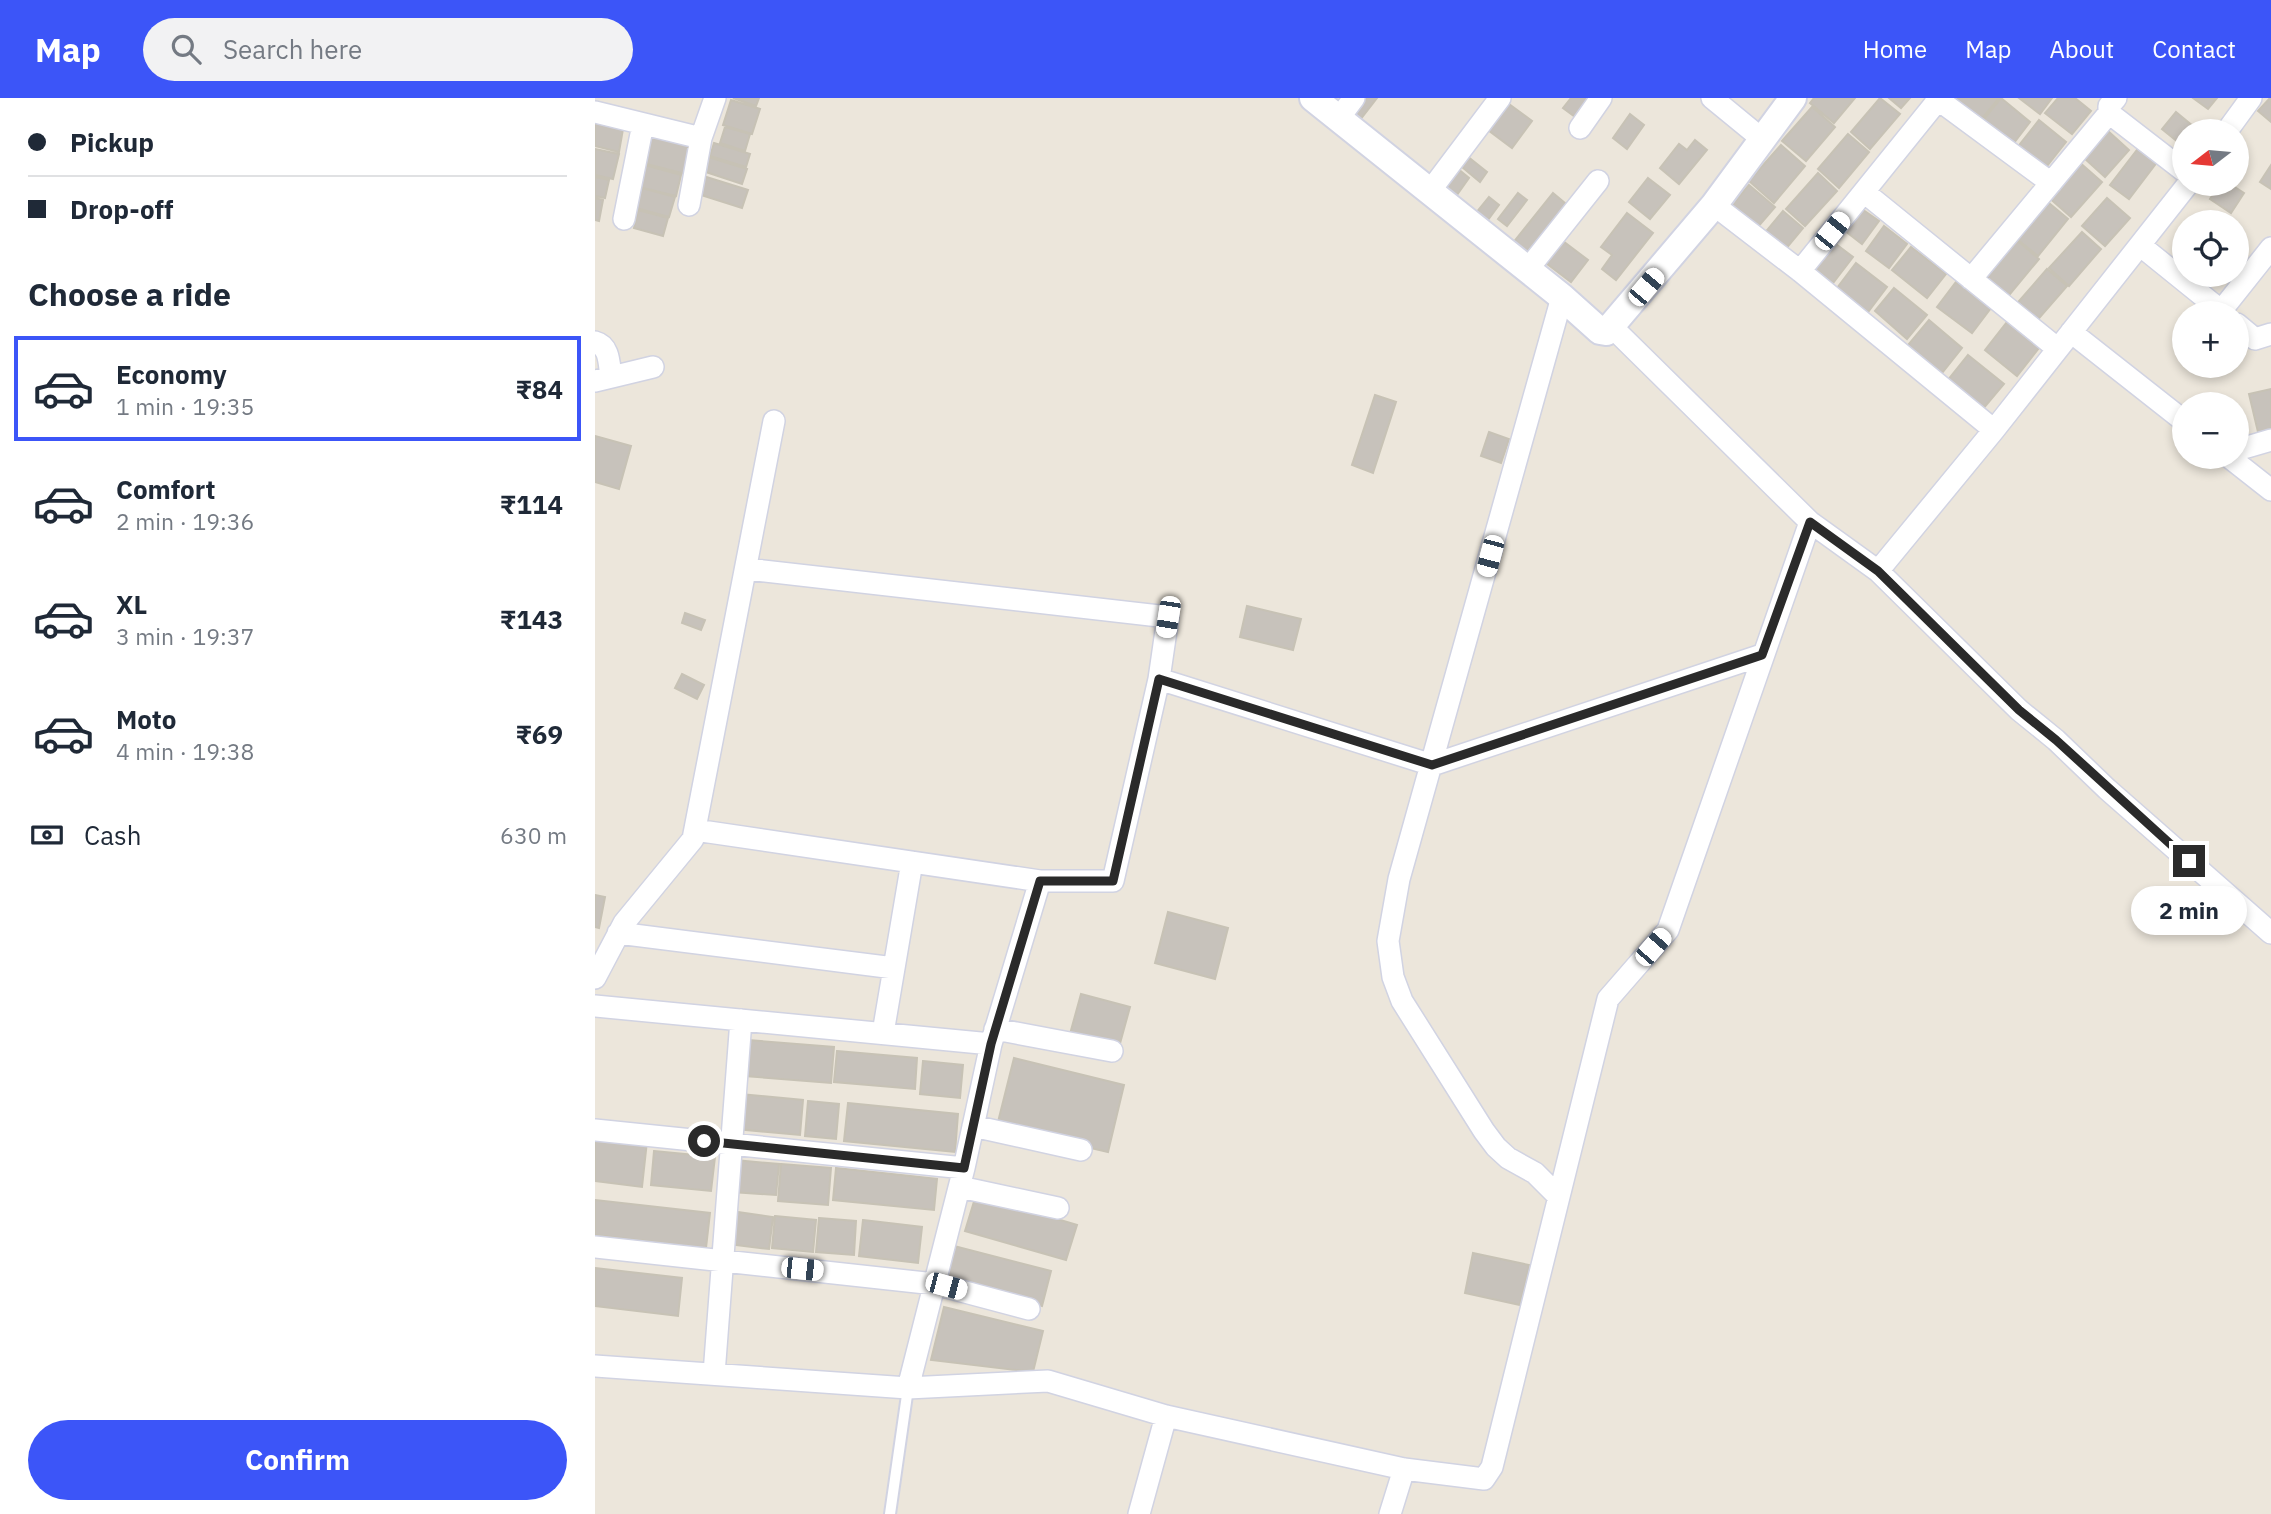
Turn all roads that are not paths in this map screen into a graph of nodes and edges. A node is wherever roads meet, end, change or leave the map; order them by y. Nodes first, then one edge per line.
1 (715, 98) edge
2 (1313, 98) edge
3 (1500, 98) edge
4 (1601, 98) edge
5 (1712, 98) edge
6 (1793, 98) edge
7 (2252, 98) edge
8 (1937, 99) edge
9 (2108, 104) edge
10 (1346, 108) edge
11 (595, 112) edge
12 (2236, 119) edge
13 (643, 124) junction
14 (1580, 128) dead end
15 (701, 138) junction
16 (1762, 139) junction
17 (2172, 160) edge
18 (1598, 181) dead end
19 (2050, 183) junction
20 (1430, 191) junction
21 (1864, 192) junction
22 (2178, 196) edge
23 (689, 205) dead end
24 (1714, 205) junction
25 (624, 219) dead end
26 (2141, 246) junction
27 (2271, 248) edge
28 (1528, 269) junction
29 (1800, 271) junction
30 (1971, 279) junction
31 (1562, 296) junction
32 (2209, 301) edge
33 (2237, 301) edge
34 (1612, 327) junction
35 (2249, 334) edge
36 (2271, 334) edge
37 (2064, 341) junction
38 (595, 342) edge
39 (653, 367) dead end
40 (603, 379) edge
41 (2172, 413) edge
42 (774, 421) dead end
43 (1994, 430) junction
44 (2271, 440) edge
45 (2249, 446) edge
46 (2244, 469) edge
47 (2271, 490) edge
48 (1810, 522) junction
49 (747, 569) junction
50 (1878, 571) junction
51 (1762, 655) junction
52 (1159, 679) junction
53 (1432, 765) junction
54 (695, 830) junction
55 (912, 862) junction
56 (1040, 881) junction
57 (618, 933) junction
58 (2271, 933) edge
59 (894, 968) junction
60 (595, 978) edge
61 (595, 1006) edge
62 (741, 1020) junction
63 (883, 1033) junction
64 (993, 1036) junction
65 (1112, 1051) dead end
66 (973, 1126) junction
67 (595, 1130) edge
68 (731, 1143) junction
69 (1081, 1150) dead end
70 (962, 1177) junction
71 (1559, 1197) junction
72 (1058, 1208) dead end
73 (595, 1247) edge
74 (723, 1260) junction
75 (935, 1284) junction
76 (1029, 1309) dead end
77 (595, 1366) edge
78 (714, 1374) junction
79 (908, 1388) junction
80 (1166, 1416) junction
81 (1404, 1469) junction
82 (890, 1514) edge
83 (1139, 1514) edge
84 (1390, 1514) edge

1 - 15 street
2 - 10 street
3 - 20 street
4 - 14 street
5 - 16 street
6 - 16 street
7 - 12 street
8 - 19 street
8 - 21 street
9 - 17 street
9 - 19 street
10 - 20 street
11 - 13 street
13 - 15 street
13 - 25 street
15 - 23 street
16 - 24 street
18 - 28 street
19 - 30 street
20 - 28 street
21 - 29 street
21 - 30 street
22 - 26 street
24 - 29 street
24 - 34 street
26 - 32 street
26 - 37 street
27 - 33 street
28 - 31 street
29 - 43 street
30 - 37 street
31 - 34 street
31 - 53 street
34 - 48 street
35 - 36 street
37 - 41 street
37 - 43 street
38 - 40 street
39 - 40 street
42 - 49 street
43 - 50 street
44 - 45 street
46 - 47 street
48 - 50 street
48 - 51 street
49 - 52 street
49 - 54 street
50 - 58 street
51 - 53 street
51 - 71 street
52 - 53 street
52 - 56 street
53 - 71 street
54 - 55 street
54 - 57 street
55 - 56 street
55 - 59 street
56 - 64 street
57 - 59 street
57 - 60 street
59 - 63 street
61 - 62 street
62 - 63 street
62 - 68 street
63 - 64 street
64 - 65 street
64 - 66 street
66 - 69 street
66 - 70 street
67 - 68 street
68 - 70 street
68 - 74 street
70 - 72 street
70 - 75 street
71 - 81 street
73 - 74 street
74 - 75 street
74 - 78 street
75 - 76 street
75 - 79 street
77 - 78 street
78 - 79 street
79 - 80 street
79 - 82 lane
80 - 81 street
80 - 83 street
81 - 84 street

